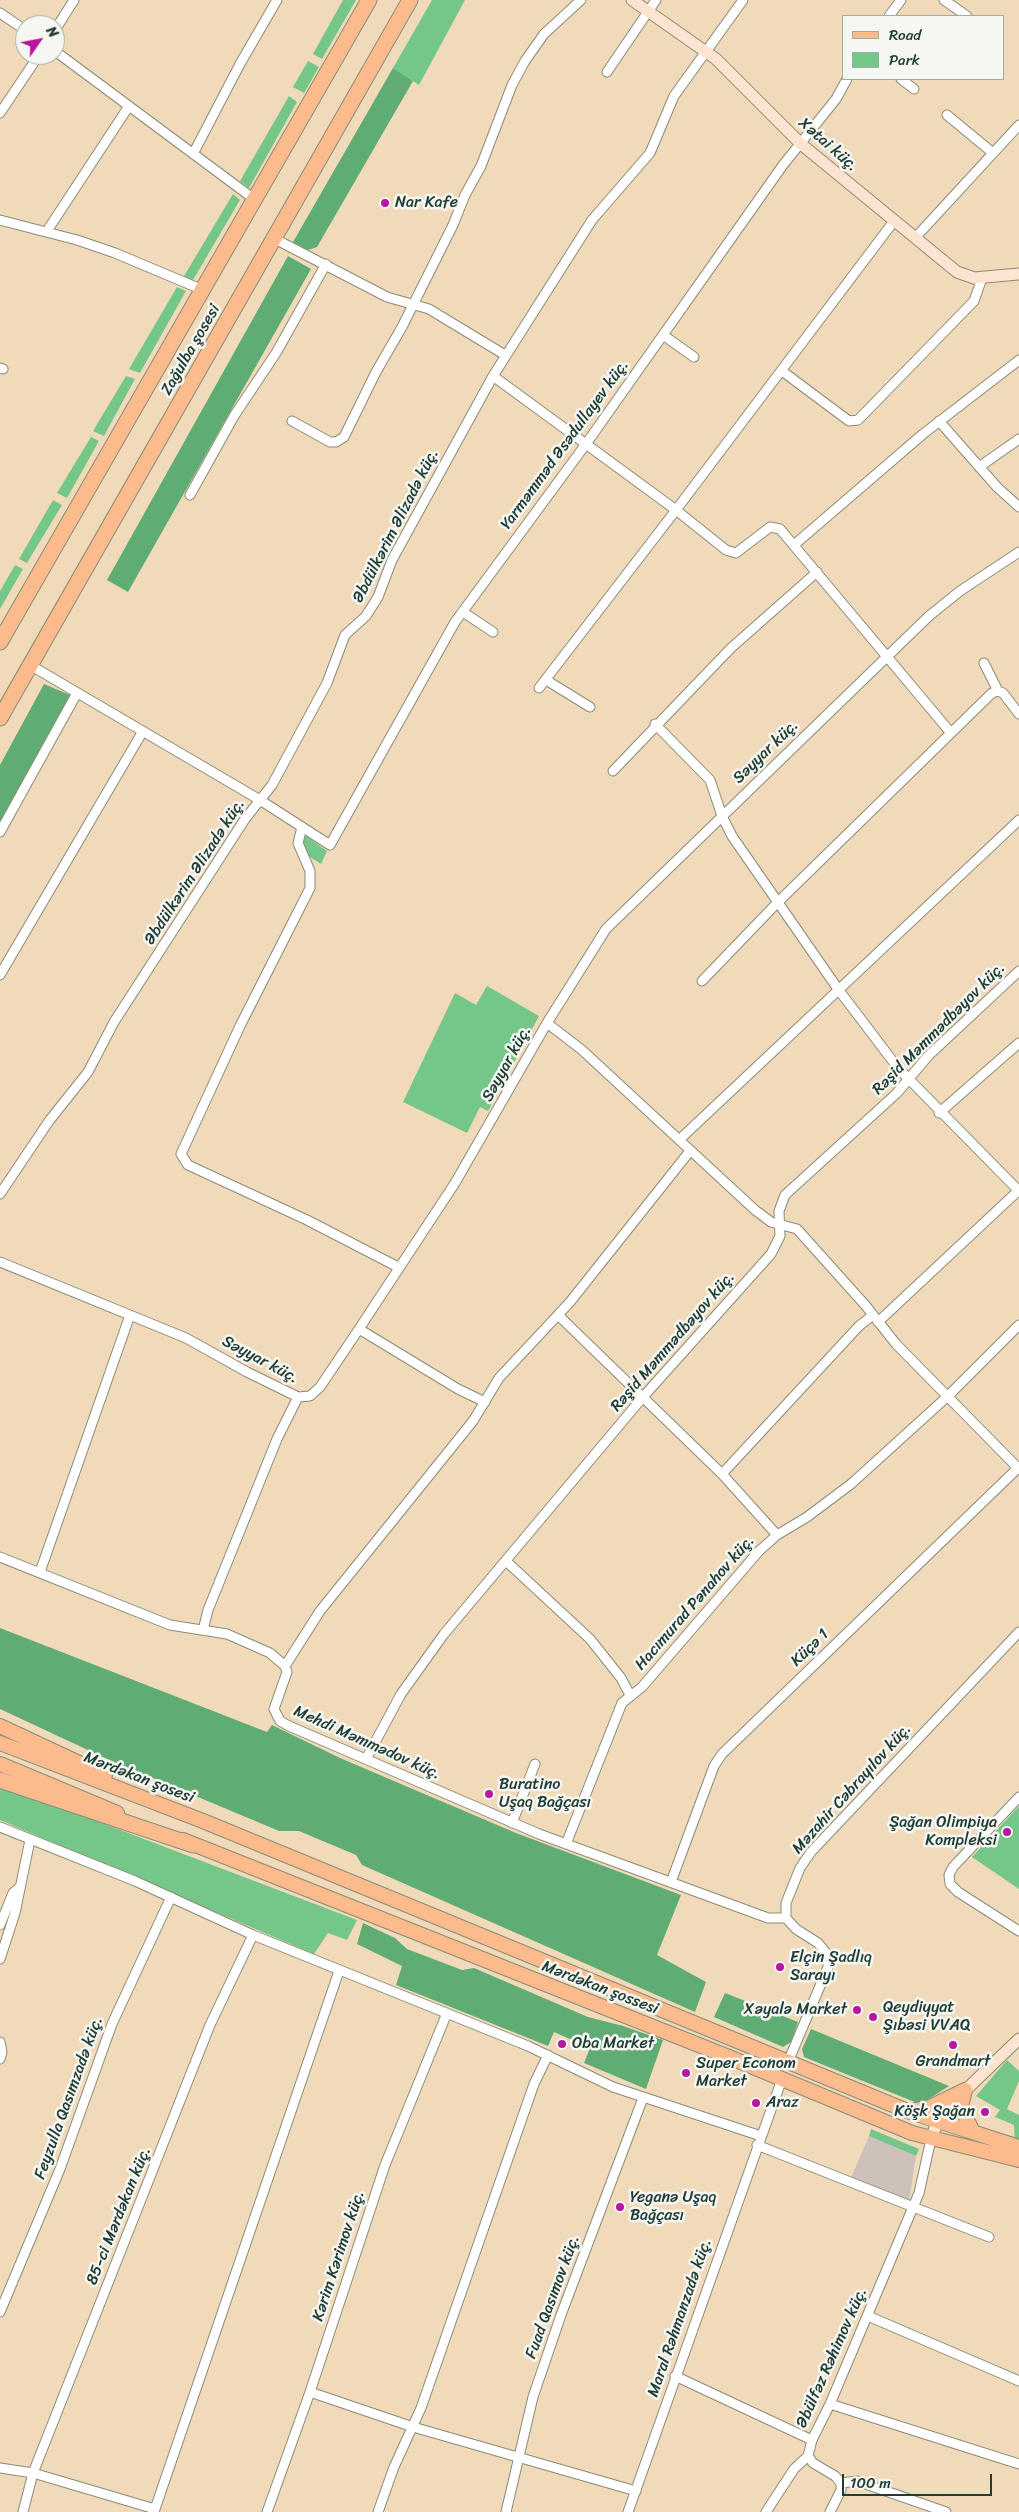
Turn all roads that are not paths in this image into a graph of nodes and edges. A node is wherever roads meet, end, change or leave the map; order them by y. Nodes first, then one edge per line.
1 (74, 0) edge
2 (277, 0) edge
3 (369, 0) edge
4 (410, 0) edge
5 (581, 0) edge
6 (632, 0) edge
7 (656, 0) edge
8 (743, 0) edge
9 (901, 0) edge
10 (944, 0) edge
11 (648, 12) junction
12 (0, 13) edge
13 (64, 15) edge
14 (890, 15) edge
15 (966, 15) edge
16 (15, 23) edge
17 (705, 50) junction
18 (65, 58) edge
19 (32, 65) edge
20 (607, 72) dead end
21 (846, 80) edge
22 (902, 80) edge
23 (914, 89) dead end
24 (129, 106) junction
25 (0, 113) edge
26 (946, 115) dead end
27 (1019, 125) edge
28 (801, 144) junction
29 (993, 153) junction
30 (193, 154) junction
31 (254, 199) junction
32 (0, 220) edge
33 (894, 221) junction
34 (47, 231) junction
35 (915, 238) junction
36 (275, 240) junction
37 (326, 264) junction
38 (1019, 274) edge
39 (982, 278) junction
40 (203, 290) junction
41 (412, 304) junction
42 (663, 335) junction
43 (506, 355) junction
44 (694, 357) dead end
45 (1019, 360) edge
46 (782, 371) junction
47 (493, 376) junction
48 (292, 421) dead end
49 (939, 421) junction
50 (1019, 439) edge
51 (586, 444) junction
52 (979, 467) junction
53 (190, 494) dead end
54 (1019, 507) edge
55 (676, 510) junction
56 (794, 545) junction
57 (1019, 552) edge
58 (817, 572) junction
59 (463, 612) junction
60 (493, 632) dead end
61 (0, 642) edge
62 (885, 656) junction
63 (984, 663) dead end
64 (30, 665) junction
65 (546, 680) junction
66 (540, 688) dead end
67 (998, 691) junction
68 (77, 693) junction
69 (590, 707) dead end
70 (1019, 714) edge
71 (0, 718) edge
72 (655, 724) junction
73 (143, 731) junction
74 (951, 733) junction
75 (613, 771) dead end
76 (260, 800) junction
77 (722, 816) junction
78 (1019, 820) edge
79 (302, 827) junction
80 (0, 832) edge
81 (778, 902) junction
82 (1019, 971) edge
83 (0, 975) edge
84 (702, 981) dead end
85 (838, 989) junction
86 (547, 1023) junction
87 (1019, 1043) edge
88 (908, 1081) junction
89 (939, 1113) junction
90 (679, 1140) junction
91 (690, 1151) junction
92 (1019, 1190) edge
93 (0, 1194) edge
94 (779, 1224) junction
95 (0, 1262) edge
96 (398, 1267) junction
97 (130, 1315) junction
98 (558, 1315) junction
99 (876, 1318) junction
100 (1019, 1325) edge
101 (359, 1328) junction
102 (948, 1396) junction
103 (298, 1397) junction
104 (643, 1397) junction
105 (485, 1402) junction
106 (1019, 1468) edge
107 (722, 1474) junction
108 (777, 1535) junction
109 (0, 1557) edge
110 (506, 1561) junction
111 (40, 1572) junction
112 (203, 1630) junction
113 (1019, 1632) edge
114 (286, 1666) junction
115 (630, 1695) junction
116 (0, 1726) edge
117 (0, 1743) edge
118 (366, 1759) junction
119 (0, 1764) edge
120 (535, 1764) dead end
121 (0, 1780) edge
122 (1019, 1797) edge
123 (203, 1821) junction
124 (512, 1823) junction
125 (0, 1827) edge
126 (30, 1840) junction
127 (566, 1844) junction
128 (193, 1845) junction
129 (265, 1847) joint
130 (670, 1882) junction
131 (21, 1886) junction
132 (171, 1897) junction
133 (786, 1918) junction
134 (0, 1925) edge
135 (1019, 1932) edge
136 (252, 1935) junction
137 (0, 1959) edge
138 (340, 1971) junction
139 (447, 2013) junction
140 (1019, 2039) edge
141 (0, 2042) edge
142 (548, 2055) junction
143 (0, 2059) edge
144 (788, 2062) junction
145 (782, 2079) junction
146 (965, 2090) junction
147 (644, 2098) junction
148 (910, 2112) junction
149 (938, 2120) junction
150 (972, 2130) junction
151 (761, 2136) junction
152 (931, 2139) junction
153 (757, 2145) junction
154 (1019, 2147) edge
155 (1019, 2160) edge
156 (913, 2207) junction
157 (989, 2237) dead end
158 (0, 2312) edge
159 (868, 2316) junction
160 (675, 2376) junction
161 (1019, 2381) edge
162 (310, 2392) junction
163 (830, 2404) junction
164 (413, 2427) junction
165 (812, 2440) junction
166 (520, 2456) junction
167 (808, 2456) junction
168 (1019, 2464) edge
169 (0, 2468) edge
170 (33, 2473) junction
171 (841, 2483) junction
172 (636, 2491) junction
173 (919, 2508) edge
174 (155, 2511) edge
175 (23, 2512) edge
176 (267, 2512) edge
177 (378, 2512) edge
178 (506, 2512) edge
179 (628, 2512) edge
180 (766, 2512) edge
181 (830, 2512) edge
182 (946, 2512) edge

1 - 13 street
2 - 30 street
3 - 31 highway, Zağulba şosesi
4 - 36 highway, Zağulba şosesi
5 - 41 street
6 - 11 street, Xətai küç.
7 - 11 street
8 - 17 street, Əbdülkərim Əlizadə küç.
9 - 14 street
10 - 15 street
11 - 17 street, Xətai küç.
11 - 20 street
12 - 16 street
17 - 28 street, Xətai küç.
17 - 43 street, Əbdülkərim Əlizadə küç.
18 - 24 street
19 - 25 street
21 - 28 street, Yarməmməd Əsədullayev küç.
22 - 23 street
24 - 30 street
24 - 34 street
26 - 29 street
27 - 29 street
28 - 33 street, Xətai küç.
28 - 42 street, Yarməmməd Əsədullayev küç.
29 - 35 street
30 - 31 street
31 - 40 highway, Zağulba şosesi
32 - 34 street
33 - 35 street, Xətai küç.
33 - 46 street
34 - 40 street
35 - 39 street, Xətai küç.
36 - 37 street
36 - 64 highway, Zağulba şosesi
37 - 41 street
37 - 53 street
38 - 39 street, Xətai küç.
39 - 46 street
40 - 61 highway, Zağulba şosesi
41 - 43 street
41 - 48 street
42 - 44 street
42 - 51 street, Yarməmməd Əsədullayev küç.
43 - 47 street, Əbdülkərim Əlizadə küç.
45 - 49 street
46 - 55 street
47 - 51 street
47 - 76 street, Əbdülkərim Əlizadə küç.
49 - 52 street
49 - 56 street
50 - 52 street
51 - 55 street
51 - 59 street, Yarməmməd Əsədullayev küç.
52 - 54 street
55 - 56 street
55 - 65 street
56 - 58 street
57 - 62 street, Səyyar küç.
58 - 62 street
58 - 72 street
59 - 60 street
59 - 79 street, Yarməmməd Əsədullayev küç.
62 - 74 street
62 - 77 street, Səyyar küç.
63 - 67 street
64 - 68 street
64 - 71 highway, Zağulba şosesi
65 - 66 street
65 - 69 street
67 - 70 street
67 - 74 street
68 - 73 street
68 - 80 street
72 - 75 street
72 - 77 street
73 - 76 street
73 - 83 street
74 - 81 street
76 - 79 street
76 - 93 street, Əbdülkərim Əlizadə küç.
77 - 81 street
77 - 86 street, Səyyar küç.
78 - 85 street
79 - 96 street
81 - 84 street
81 - 85 street
82 - 88 street, Rəşid Məmmədbəyov küç.
85 - 88 street
85 - 90 street
86 - 90 street
86 - 96 street, Səyyar küç.
87 - 89 street
88 - 89 street
88 - 94 street, Rəşid Məmmədbəyov küç.
89 - 92 street
90 - 91 street
91 - 94 street
91 - 98 street
92 - 99 street
94 - 99 street
94 - 104 street, Rəşid Məmmədbəyov küç.
95 - 97 street, Səyyar küç.
96 - 101 street, Səyyar küç.
97 - 103 street, Səyyar küç.
97 - 111 street
98 - 104 street
98 - 105 street
99 - 102 street
99 - 107 street
100 - 102 street, Hacımurad Pənahov küç.
101 - 103 street, Səyyar küç.
101 - 105 street
102 - 106 street
102 - 108 street, Hacımurad Pənahov küç.
103 - 112 street
104 - 107 street
104 - 110 street, Rəşid Məmmədbəyov küç.
105 - 114 street
106 - 130 street, Küçə 1
107 - 108 street
108 - 115 street, Hacımurad Pənahov küç.
109 - 111 street
110 - 115 street
110 - 118 street, Rəşid Məmmədbəyov küç.
111 - 112 street
112 - 114 street
113 - 133 street, Məzahir Cəbrayılov küç.
114 - 118 street, Mehdi Məmmədov küç.
115 - 127 street, Hacımurad Pənahov küç.
116 - 123 main road
117 - 123 main road, Mərdəkan şosesi
118 - 124 street, Mehdi Məmmədov küç.
119 - 128 main road
120 - 124 street
121 - 128 highway
122 - 135 street
123 - 129 main road, Mərdəkan şosesi
124 - 127 street, Mehdi Məmmədov küç.
125 - 126 street
126 - 131 street
126 - 132 street
127 - 130 street, Mehdi Məmmədov küç.
128 - 145 main road, Mərdəkan şossesi
129 - 144 main road, Mərdəkan şossesi
130 - 133 street, Mehdi Məmmədov küç.
131 - 134 street
131 - 137 street
132 - 136 street
132 - 158 street, Feyzulla Qasımzadə küç.
133 - 144 street
136 - 138 street
136 - 170 street, 85-ci Mərdəkan küç.
138 - 139 street
138 - 174 street
139 - 142 street
139 - 162 street, Kərim Kərimov küç.
140 - 146 street
141 - 143 street
142 - 147 street
142 - 164 street
144 - 148 main road, Mərdəkan şossesi
145 - 151 street, Maral Rəhmanzadə küç.
145 - 152 main road, Mərdəkan şossesi
146 - 148 main road
146 - 149 street
146 - 150 main road
147 - 151 street
147 - 166 street, Fuad Qasımov küç.
148 - 149 main road, Mərdəkan şossesi
149 - 150 main road, Mərdəkan şossesi
149 - 152 street
150 - 154 main road, Mərdəkan şossesi
151 - 153 street, Maral Rəhmanzadə küç.
152 - 155 main road, Mərdəkan şossesi
152 - 156 street, Əbülfəz Rəhimov küç.
153 - 156 street
153 - 160 street, Maral Rəhmanzadə küç.
156 - 157 street
156 - 159 street, Əbülfəz Rəhimov küç.
159 - 161 street
159 - 163 street, Əbülfəz Rəhimov küç.
160 - 165 street
160 - 172 street, Maral Rəhmanzadə küç.
162 - 164 street
162 - 176 street, Kərim Kərimov küç.
163 - 165 street, Əbülfəz Rəhimov küç.
163 - 168 street
164 - 166 street
164 - 177 street
165 - 167 street, Əbülfəz Rəhimov küç.
166 - 172 street
166 - 178 street, Fuad Qasımov küç.
167 - 171 street
167 - 180 street, Əbülfəz Rəhimov küç.
169 - 170 street
170 - 174 street
170 - 175 street, 85-ci Mərdəkan küç.
171 - 173 street
171 - 181 street
172 - 179 street, Maral Rəhmanzadə küç.
173 - 182 street

